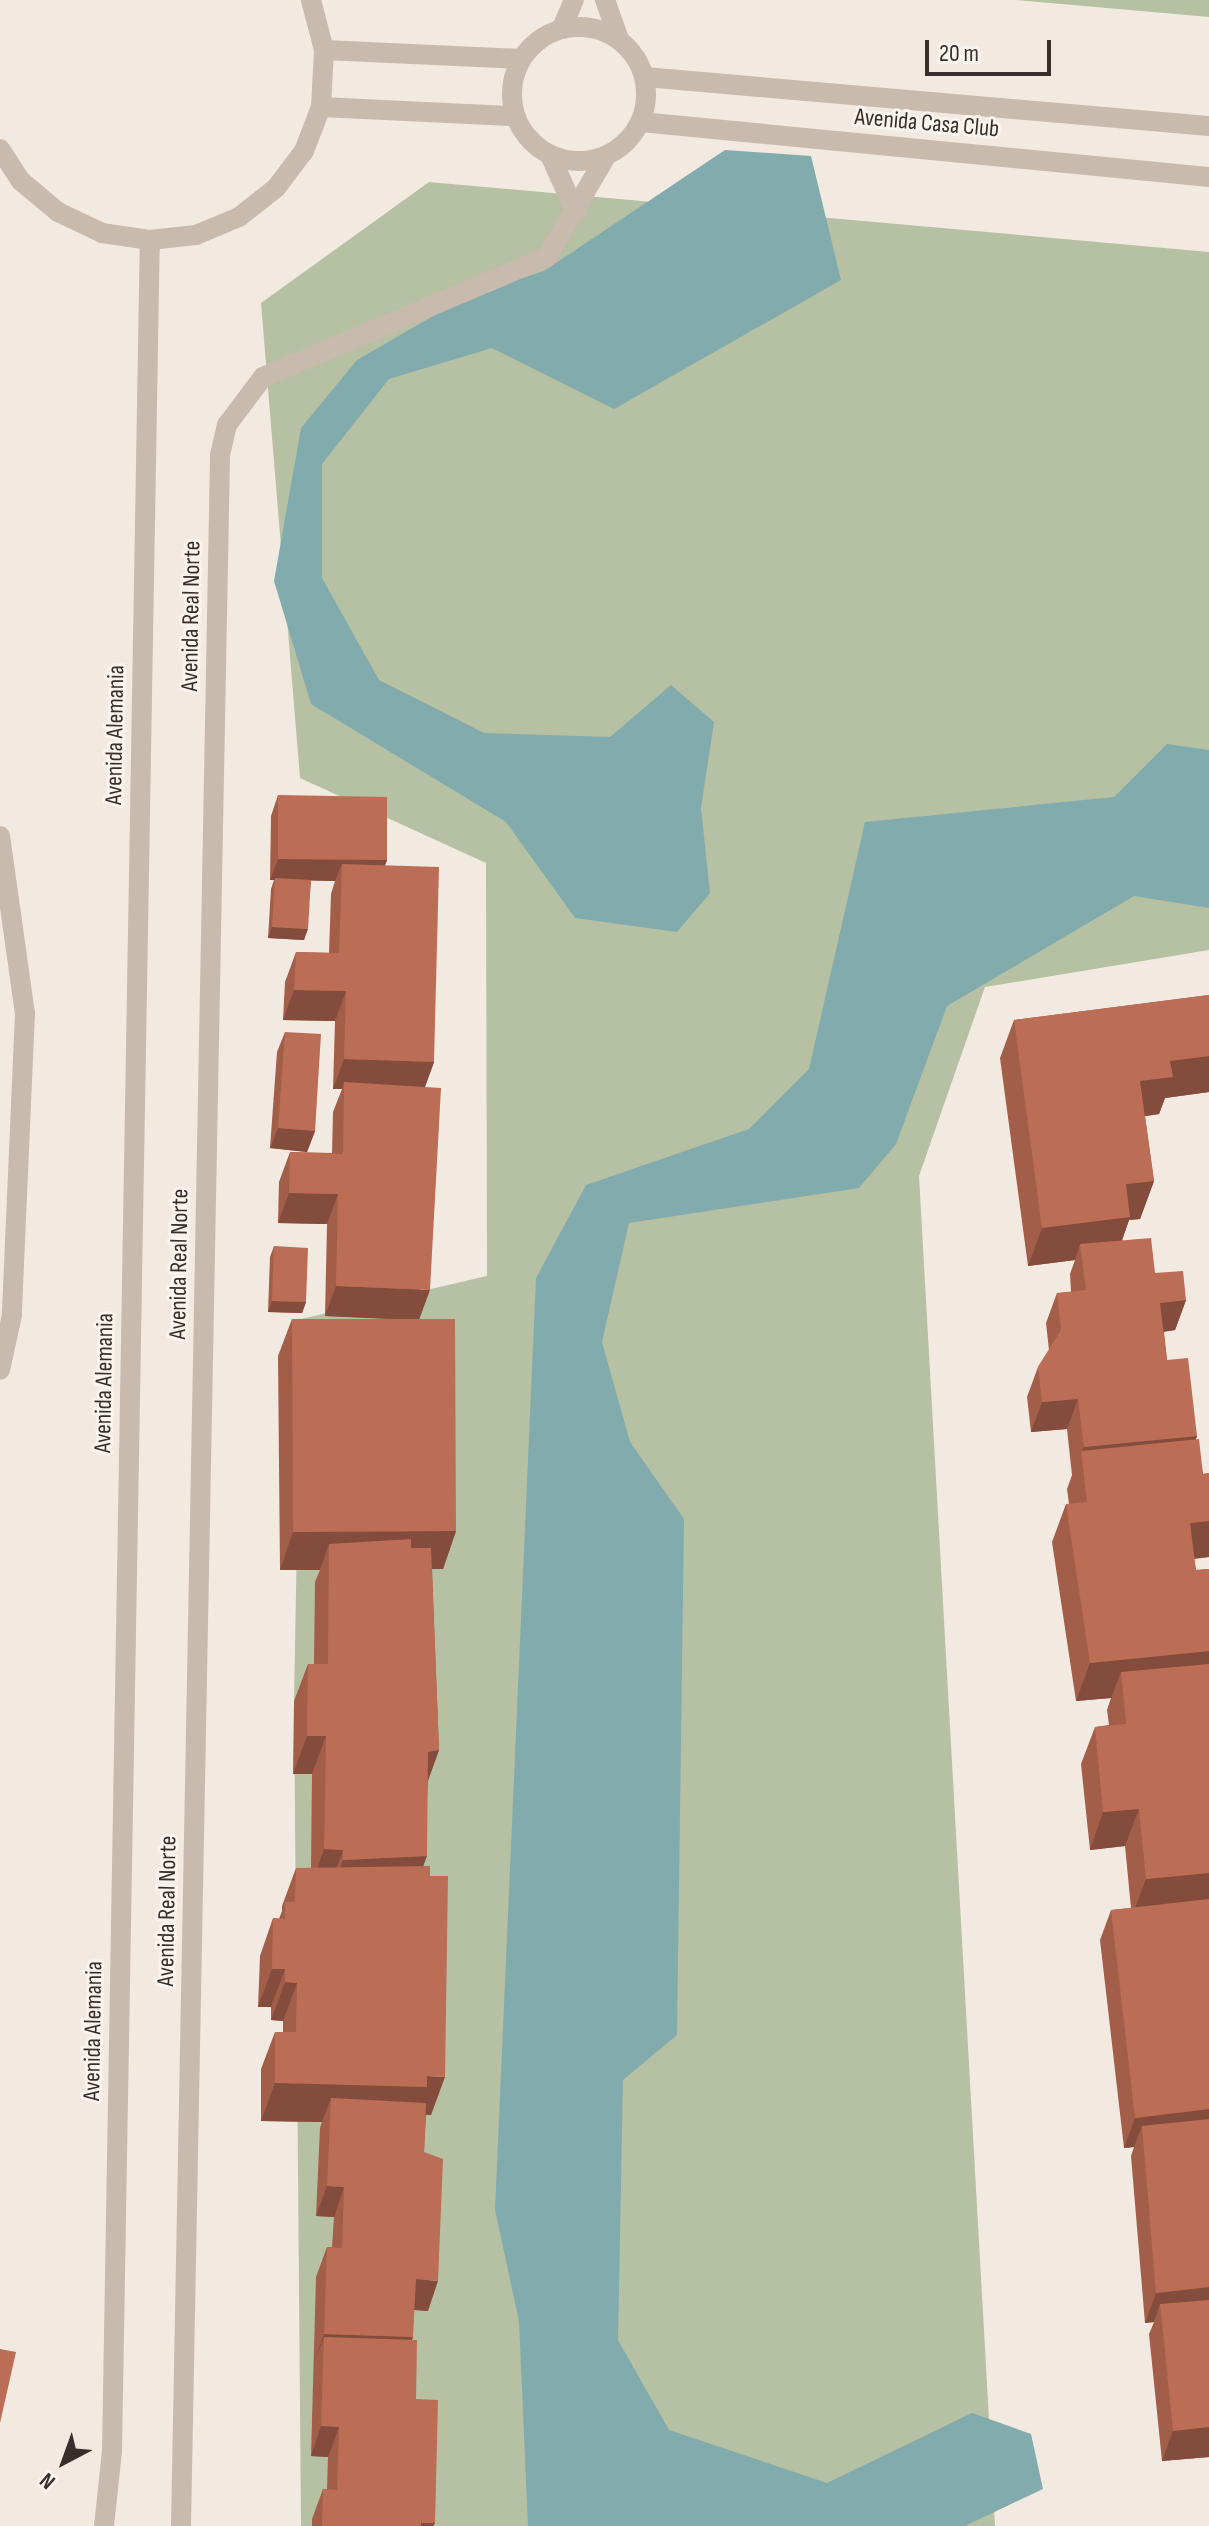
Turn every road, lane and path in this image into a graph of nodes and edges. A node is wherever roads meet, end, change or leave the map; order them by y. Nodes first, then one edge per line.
1 (311, 0) edge
2 (574, 0) edge
3 (605, 0) edge
4 (562, 28) junction
5 (619, 39) junction
6 (324, 50) junction
7 (520, 59) junction
8 (645, 77) junction
9 (321, 107) junction
10 (515, 116) junction
11 (641, 122) junction
12 (1209, 126) edge
13 (0, 149) edge
14 (550, 155) junction
15 (605, 158) junction
16 (1209, 177) edge
17 (576, 213) junction
18 (150, 240) junction
19 (0, 836) edge
20 (0, 1370) edge
21 (104, 2526) edge
22 (181, 2526) edge

1 - 6 street
2 - 4 street
3 - 5 street
4 - 5 street
4 - 7 street
5 - 8 street
6 - 7 street
6 - 9 street
7 - 10 street
8 - 11 street
8 - 12 street, Avenida Casa Club
9 - 10 street
9 - 18 street
10 - 14 street
11 - 15 street
11 - 16 street, Avenida Casa Club
13 - 18 street
14 - 15 street
14 - 17 street
15 - 17 street, Avenida Real Norte
17 - 22 street, Avenida Real Norte
18 - 21 street, Avenida Alemania
19 - 20 street

